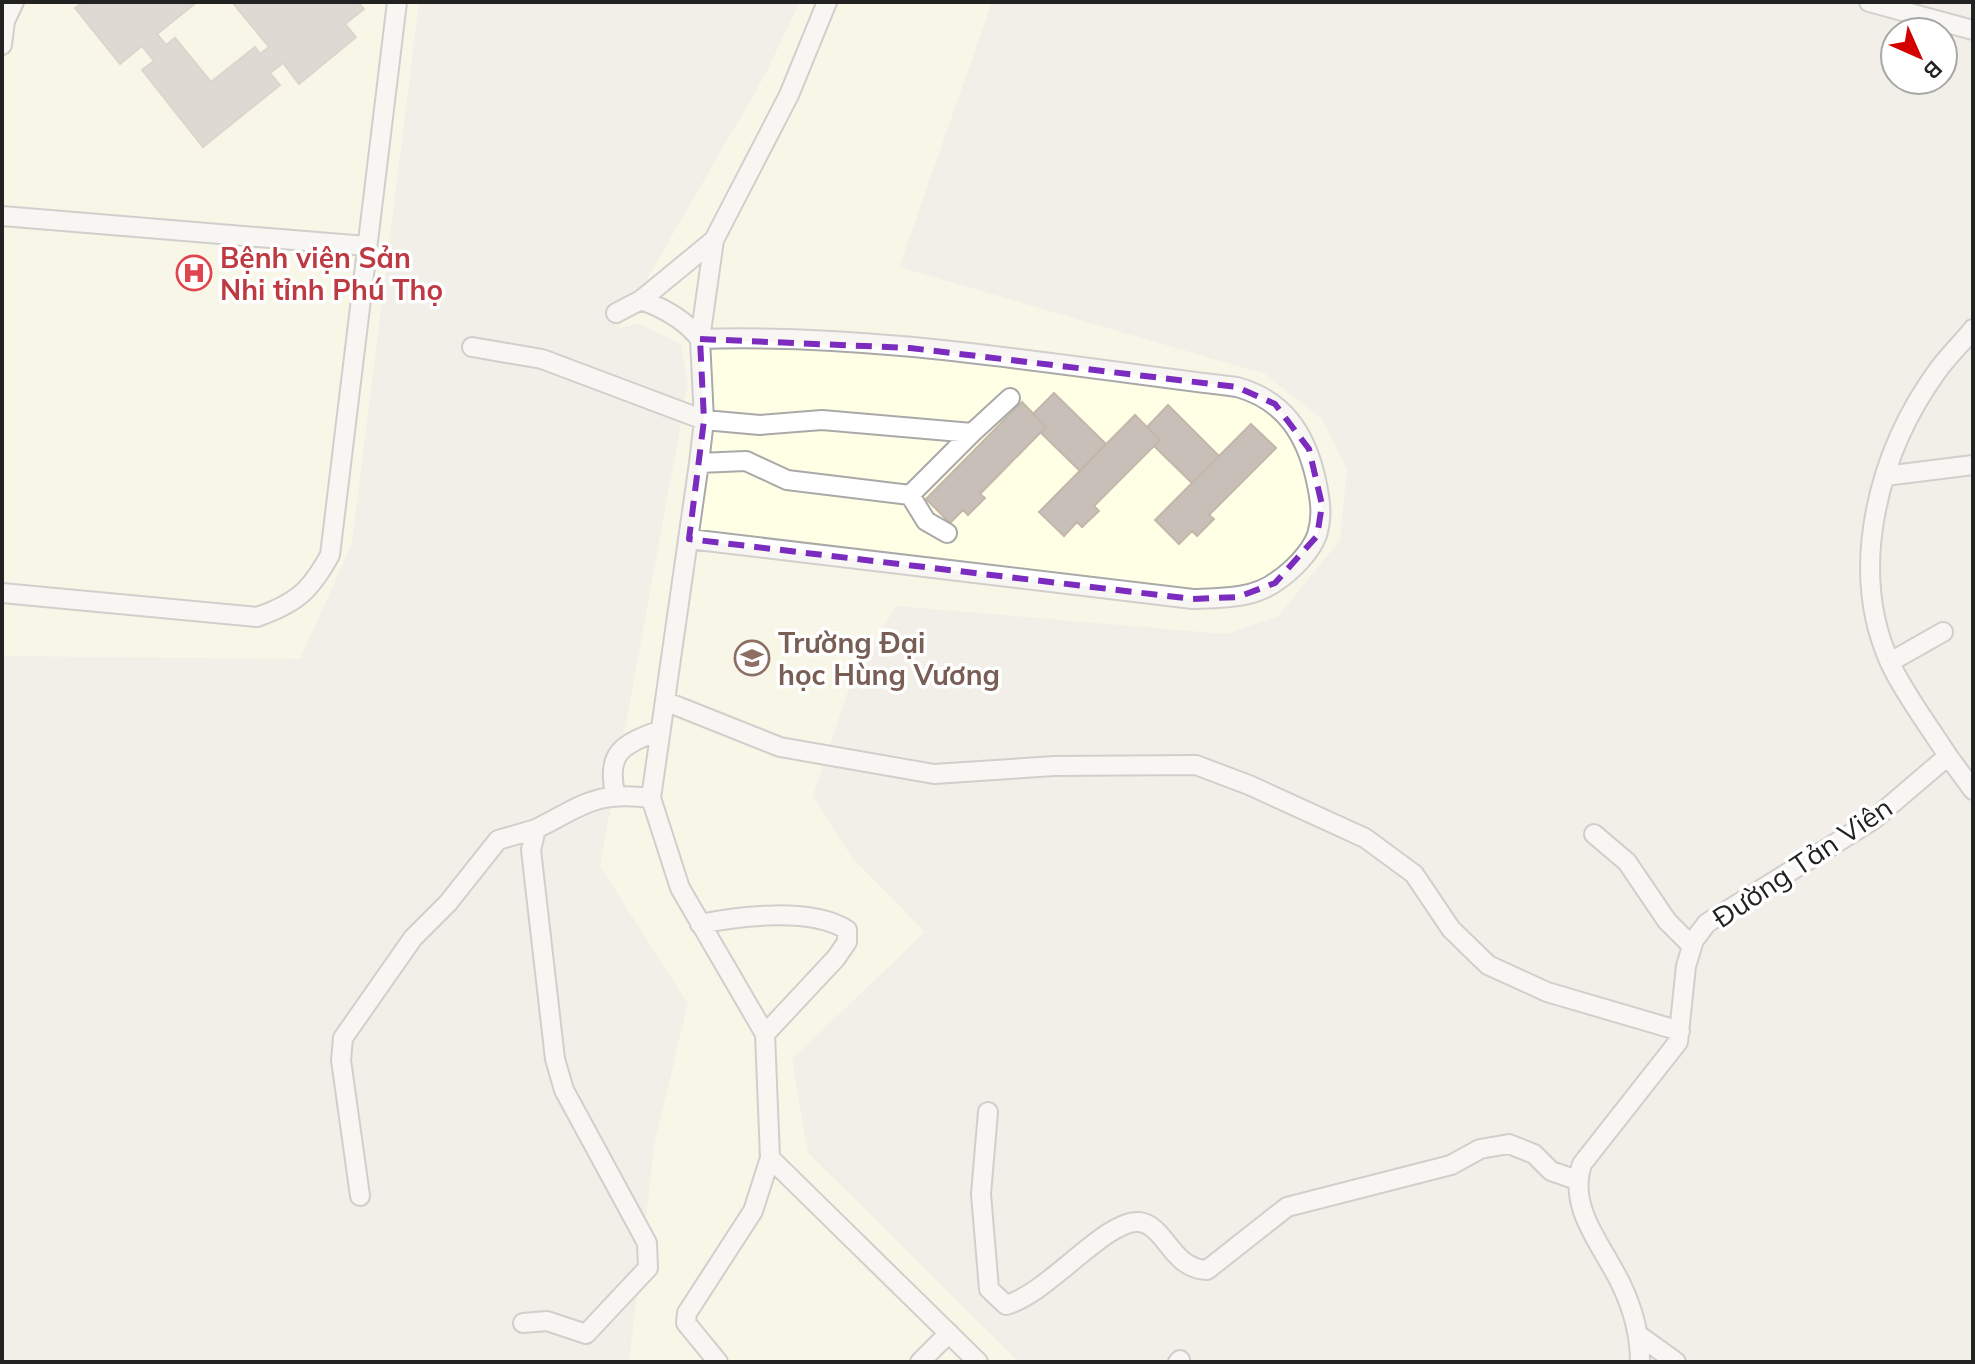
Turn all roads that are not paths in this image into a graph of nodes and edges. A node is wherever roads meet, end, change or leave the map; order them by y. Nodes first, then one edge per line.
1 (14, 2) edge
2 (397, 2) edge
3 (827, 2) edge
4 (1869, 2) edge
5 (1973, 30) edge
6 (2, 45) edge
7 (2, 216) edge
8 (714, 240) junction
9 (366, 246) junction
10 (641, 300) junction
11 (616, 313) dead end
12 (1973, 329) edge
13 (700, 339) junction
14 (472, 347) dead end
15 (1010, 398) dead end
16 (704, 420) junction
17 (972, 433) junction
18 (699, 463) junction
19 (1973, 465) edge
20 (1885, 476) junction
21 (910, 495) junction
22 (947, 533) dead end
23 (689, 539) junction
24 (2, 593) edge
25 (1943, 632) dead end
26 (1890, 662) junction
27 (667, 702) junction
28 (658, 731) junction
29 (1948, 756) junction
30 (1973, 790) edge
31 (615, 793) junction
32 (651, 798) junction
33 (536, 829) junction
34 (1594, 834) dead end
35 (700, 924) junction
36 (1692, 946) junction
37 (1680, 1031) junction
38 (765, 1034) junction
39 (988, 1112) dead end
40 (770, 1158) junction
41 (1577, 1180) junction
42 (360, 1196) dead end
43 (523, 1323) dead end
44 (949, 1333) junction
45 (1640, 1336) junction
46 (718, 1362) edge
47 (920, 1362) edge
48 (978, 1362) edge
49 (1640, 1362) edge
50 (1676, 1362) edge

1 - 6 street
2 - 9 street
3 - 8 street
4 - 5 street
7 - 9 street
8 - 10 street
8 - 13 street
9 - 24 street
10 - 11 street
10 - 13 street
12 - 20 street
13 - 16 street
13 - 23 street
14 - 16 street
15 - 17 street
16 - 17 street
16 - 18 street
17 - 21 street
18 - 21 street
18 - 23 street
19 - 20 street
20 - 26 street
21 - 22 street
23 - 27 street
25 - 26 street
26 - 29 street
27 - 28 street
27 - 37 street
28 - 31 street
28 - 32 street
29 - 30 street
29 - 36 street, Đường Tản Viên
31 - 32 street
31 - 33 street
32 - 35 street
33 - 42 street
33 - 43 street
34 - 36 street
35 - 38 street
35 - 38 street
36 - 37 street, Đường Tản Viên
37 - 41 street, Đường Tản Viên
38 - 40 street
39 - 41 street
40 - 44 street
40 - 46 street
41 - 45 street
44 - 47 street
44 - 48 street
45 - 49 street
45 - 50 street

